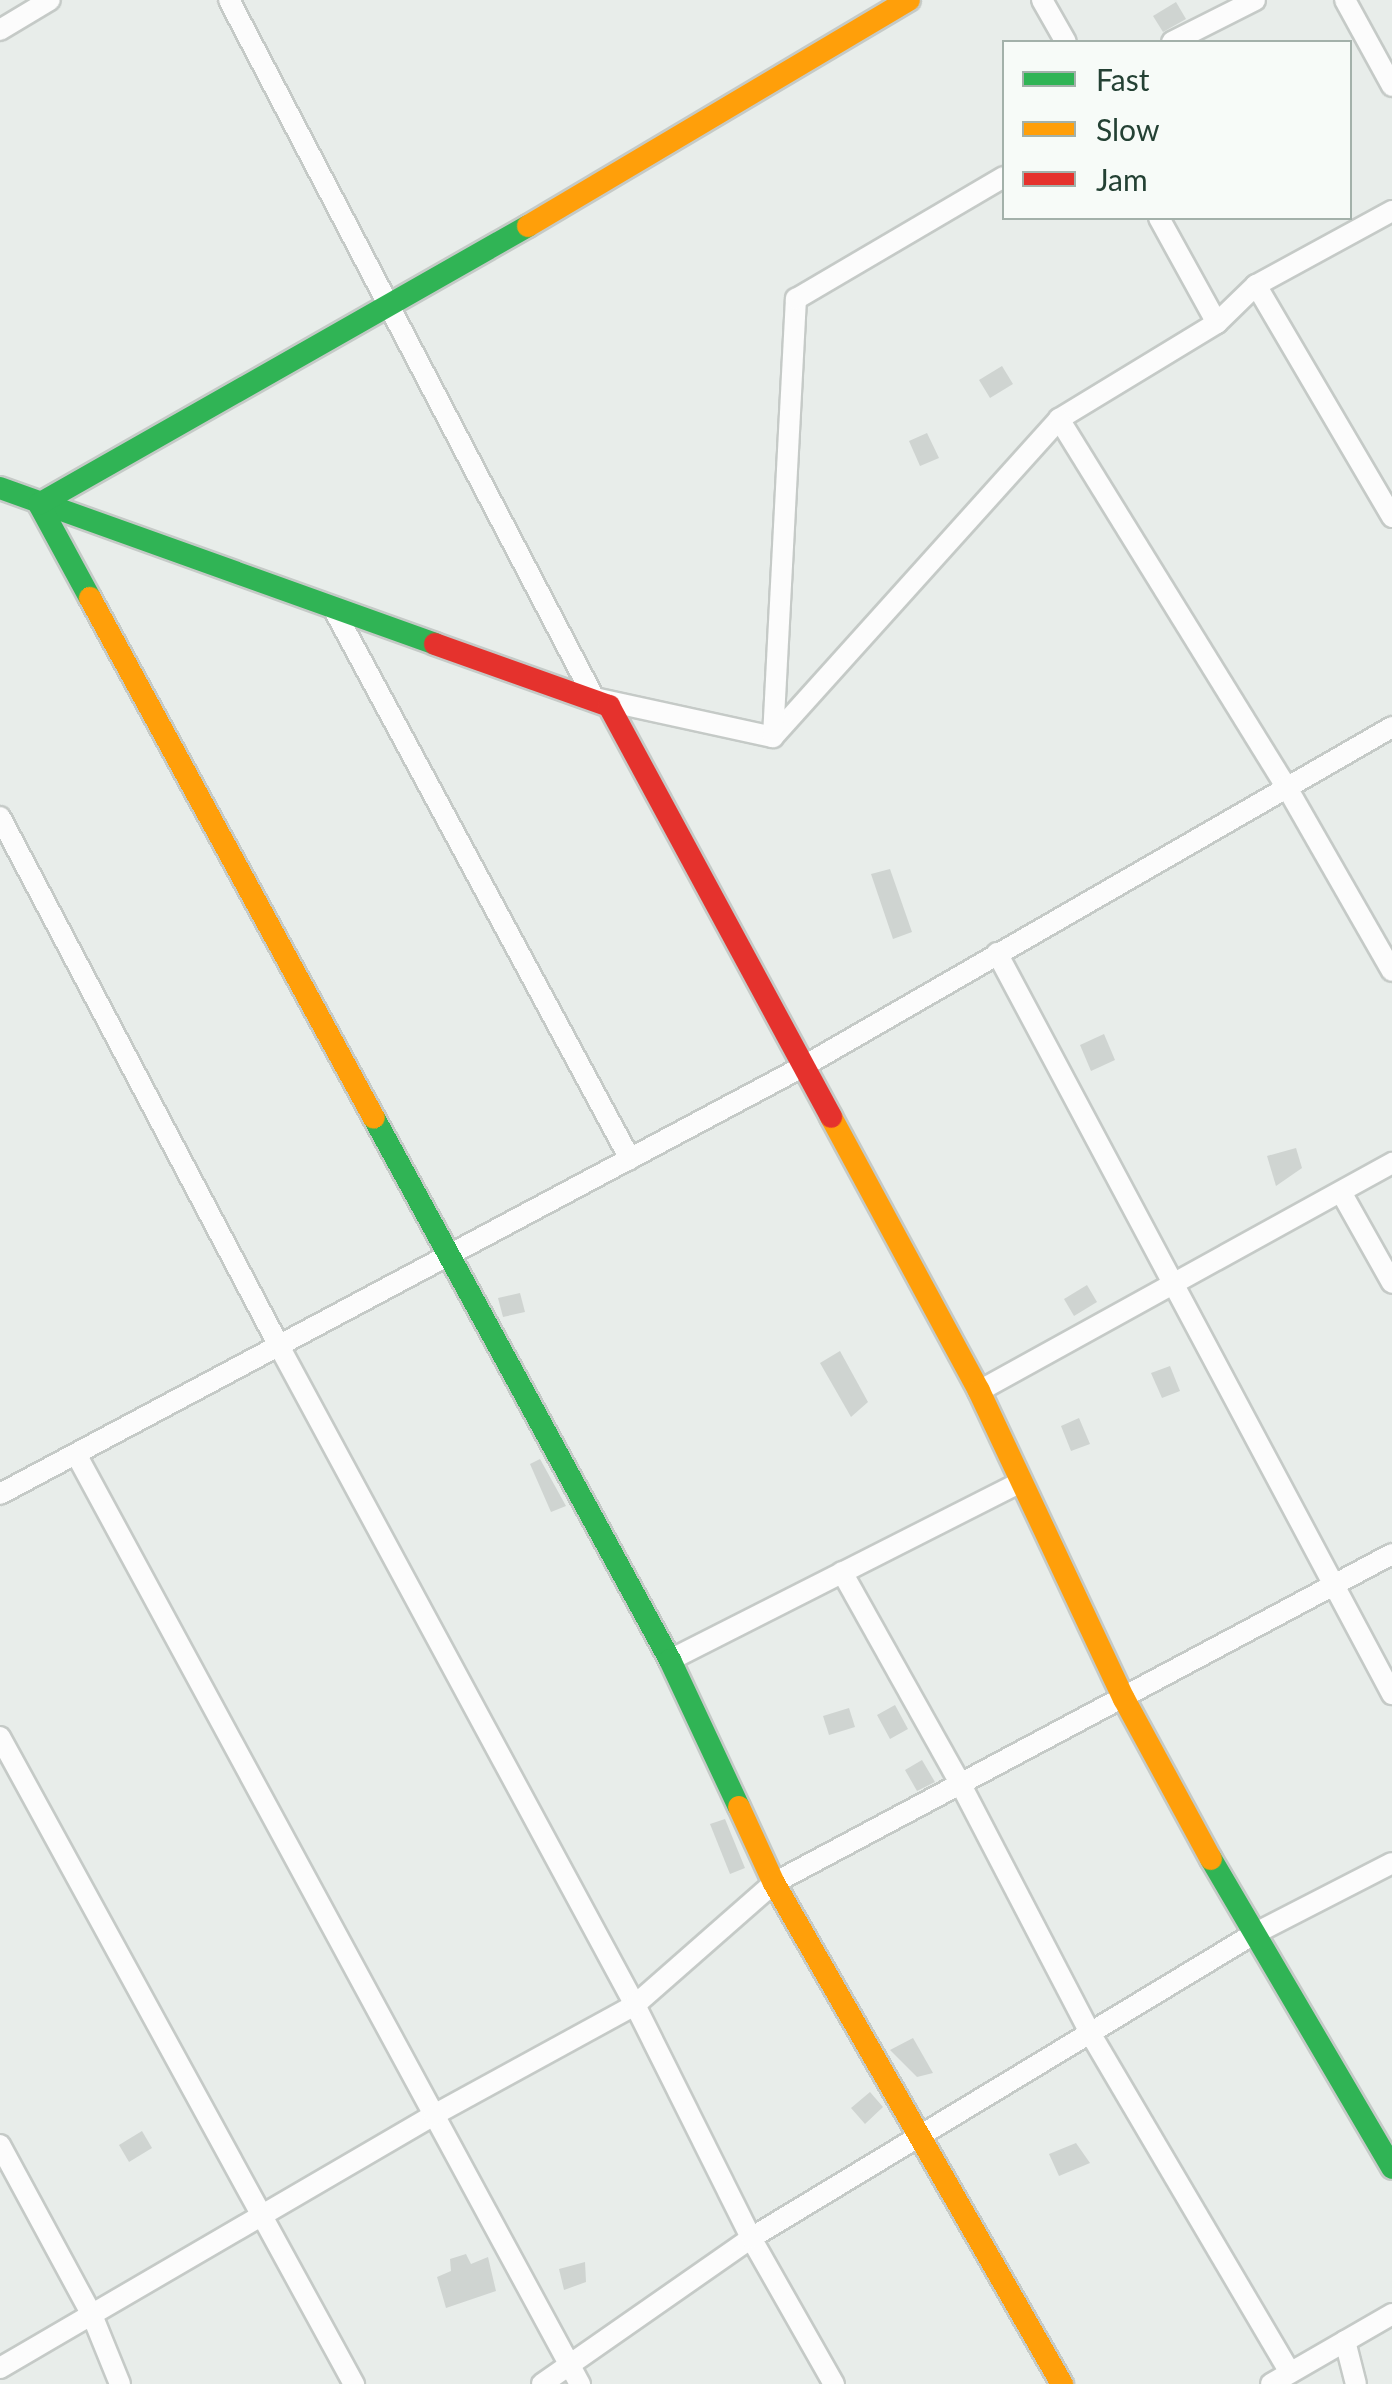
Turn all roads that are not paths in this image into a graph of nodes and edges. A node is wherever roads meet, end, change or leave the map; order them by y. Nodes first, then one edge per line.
1 (50, 0) edge
2 (230, 0) edge
3 (910, 0) edge
4 (1042, 0) edge
5 (1254, 0) edge
6 (1345, 0) edge
7 (0, 30) edge
8 (1065, 40) edge
9 (1176, 40) edge
10 (1392, 86) edge
11 (1002, 178) edge
12 (1392, 211) edge
13 (1160, 220) edge
14 (1256, 284) junction
15 (388, 310) junction
16 (1217, 323) junction
17 (1059, 418) junction
18 (0, 488) edge
19 (39, 504) junction
20 (1392, 517) edge
21 (333, 608) junction
22 (594, 698) junction
23 (1392, 726) edge
24 (773, 737) junction
25 (1286, 786) junction
26 (0, 817) edge
27 (998, 954) junction
28 (1392, 972) edge
29 (804, 1066) junction
30 (630, 1159) junction
31 (1392, 1163) edge
32 (1340, 1192) junction
33 (450, 1256) junction
34 (1172, 1282) junction
35 (1392, 1284) edge
36 (278, 1346) junction
37 (979, 1391) junction
38 (76, 1454) junction
39 (1019, 1483) junction
40 (0, 1494) edge
41 (1392, 1554) edge
42 (842, 1572) junction
43 (1334, 1587) junction
44 (670, 1660) junction
45 (1392, 1694) edge
46 (1124, 1699) junction
47 (0, 1738) edge
48 (961, 1785) junction
49 (1392, 1862) edge
50 (774, 1883) junction
51 (1252, 1935) junction
52 (635, 2005) junction
53 (1090, 2033) junction
54 (434, 2115) junction
55 (918, 2138) junction
56 (0, 2145) edge
57 (1392, 2168) edge
58 (264, 2216) junction
59 (750, 2238) junction
60 (1392, 2314) edge
61 (92, 2315) junction
62 (1346, 2341) junction
63 (0, 2368) edge
64 (576, 2376) edge
65 (1281, 2378) edge
66 (120, 2384) edge
67 (354, 2384) edge
68 (542, 2384) edge
69 (834, 2384) edge
70 (1062, 2384) edge
71 (1356, 2384) edge

1 - 7 street
2 - 15 street
3 - 15 street
4 - 8 street
5 - 9 street
6 - 10 street
11 - 24 street
12 - 14 street
13 - 16 street
14 - 16 street
14 - 20 street
15 - 19 street
15 - 22 street
16 - 17 street
17 - 24 street
17 - 25 street
18 - 19 street
19 - 21 street
19 - 33 street
21 - 22 street
21 - 30 street
22 - 24 street
22 - 29 street
23 - 25 street
25 - 27 street
25 - 28 street
26 - 36 street
27 - 29 street
27 - 34 street
29 - 30 street
29 - 37 street
30 - 33 street
31 - 32 street
32 - 34 street
32 - 35 street
33 - 36 street
33 - 44 street
34 - 37 street
34 - 43 street
36 - 38 street
36 - 52 street
37 - 39 street
38 - 40 street
38 - 54 street
39 - 42 street
39 - 46 street
41 - 43 street
42 - 44 street
42 - 48 street
43 - 45 street
43 - 46 street
44 - 50 street
46 - 48 street
46 - 51 street
47 - 58 street
48 - 50 street
48 - 53 street
49 - 51 street
50 - 52 street
50 - 55 street
51 - 53 street
51 - 57 street
52 - 54 street
52 - 59 street
53 - 55 street
53 - 65 street
54 - 58 street
54 - 64 street
55 - 59 street
55 - 70 street
56 - 61 street
58 - 61 street
58 - 67 street
59 - 64 street
59 - 69 street
60 - 62 street
61 - 63 street
61 - 66 street
62 - 65 street
62 - 71 street
64 - 68 street

